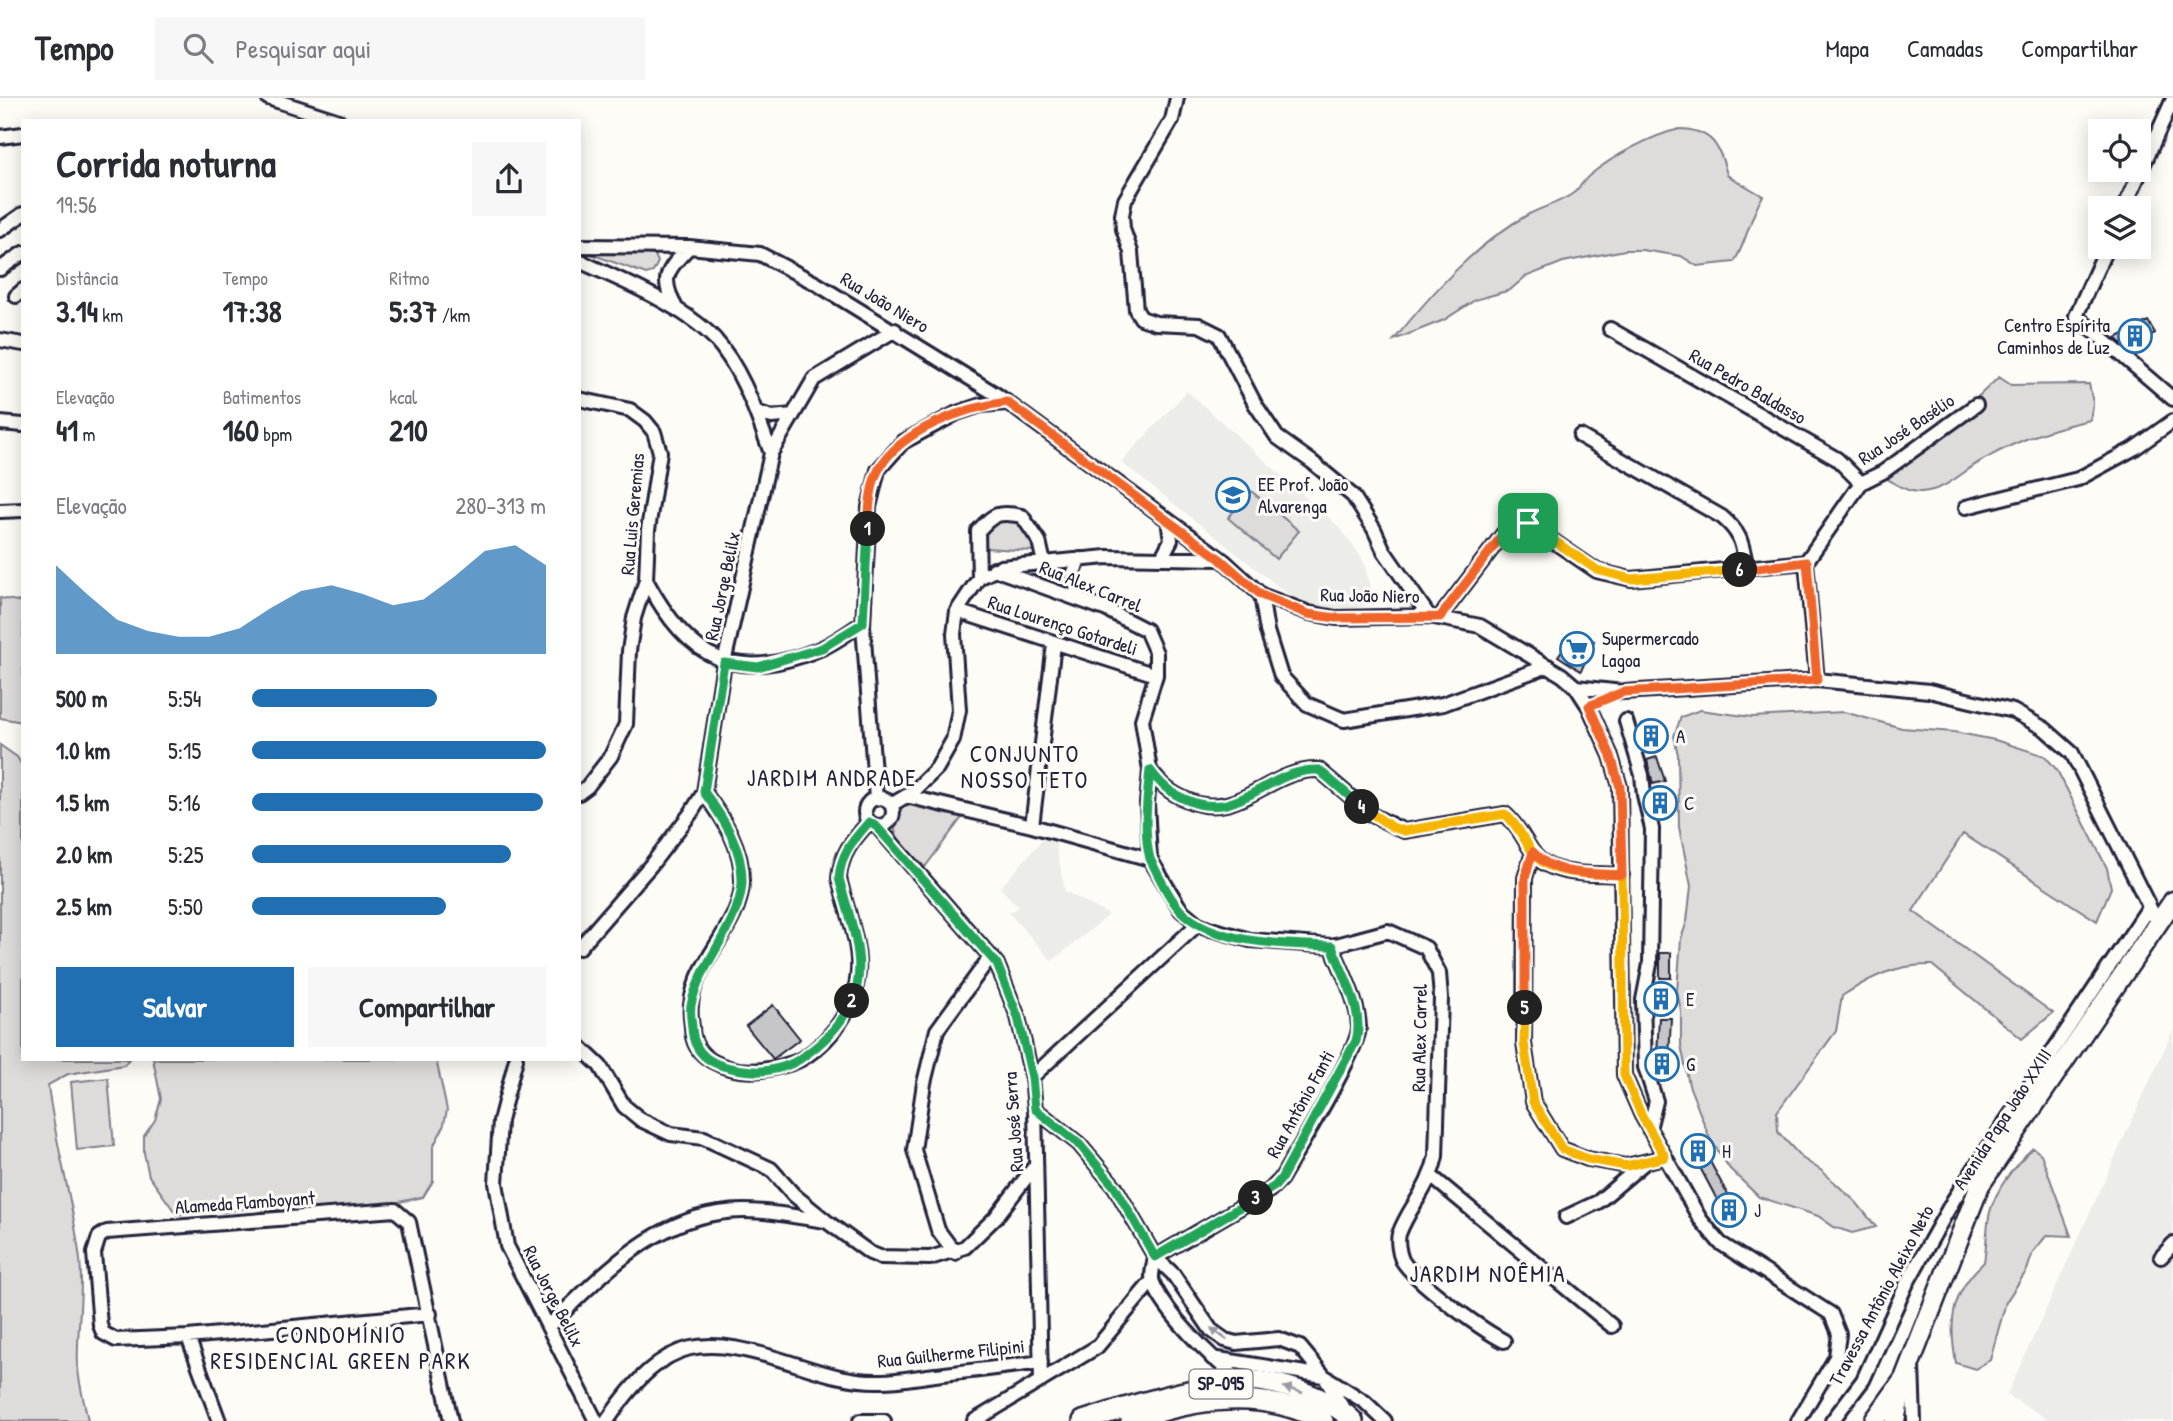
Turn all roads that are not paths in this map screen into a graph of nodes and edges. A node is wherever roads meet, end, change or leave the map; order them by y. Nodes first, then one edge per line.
1 (268, 98) edge
2 (1177, 98) edge
3 (2173, 99) edge
4 (333, 119) edge
5 (21, 134) edge
6 (0, 137) edge
7 (2129, 196) edge
8 (21, 215) edge
9 (0, 230) edge
10 (581, 246) edge
11 (689, 247) junction
12 (21, 254) edge
13 (2102, 259) edge
14 (581, 262) edge
15 (0, 269) edge
16 (678, 311) junction
17 (1610, 329) dead end
18 (895, 330) junction
19 (0, 340) edge
20 (20, 342) edge
21 (2173, 398) edge
22 (581, 399) edge
23 (1007, 402) junction
24 (1976, 405) dead end
25 (756, 412) junction
26 (793, 415) junction
27 (2173, 421) edge
28 (0, 423) edge
29 (21, 425) edge
30 (1580, 436) dead end
31 (771, 453) junction
32 (1861, 483) junction
33 (1966, 507) dead end
34 (21, 510) edge
35 (0, 511) edge
36 (1168, 520) junction
37 (1162, 557) junction
38 (1080, 559) junction
39 (1220, 559) junction
40 (1807, 562) junction
41 (1044, 563) junction
42 (994, 569) junction
43 (1747, 569) junction
44 (979, 578) junction
45 (646, 580) junction
46 (1261, 595) junction
47 (1079, 599) junction
48 (957, 611) junction
49 (1435, 616) junction
50 (863, 623) junction
51 (1055, 644) junction
52 (724, 663) junction
53 (1548, 666) junction
54 (1156, 675) junction
55 (1817, 680) junction
56 (1576, 687) junction
57 (1623, 692) junction
58 (1589, 706) junction
59 (1626, 721) dead end
60 (1150, 770) junction
61 (581, 792) edge
62 (704, 792) junction
63 (906, 796) junction
64 (876, 799) junction
65 (891, 805) junction
66 (873, 824) junction
67 (1032, 826) junction
68 (1533, 852) junction
69 (1150, 859) junction
70 (1622, 875) junction
71 (2173, 901) edge
72 (2153, 914) junction
73 (1198, 924) junction
74 (581, 946) edge
75 (1332, 946) junction
76 (990, 956) junction
77 (581, 1048) edge
78 (515, 1061) edge
79 (1032, 1077) junction
80 (1035, 1109) junction
81 (1650, 1129) junction
82 (1665, 1157) junction
83 (1644, 1162) junction
84 (1035, 1166) junction
85 (1432, 1176) junction
86 (1566, 1217) dead end
87 (826, 1221) junction
88 (2173, 1244) edge
89 (955, 1253) junction
90 (1155, 1257) junction
91 (2161, 1257) dead end
92 (1152, 1281) junction
93 (430, 1314) junction
94 (1612, 1326) dead end
95 (548, 1327) junction
96 (188, 1337) junction
97 (1504, 1341) dead end
98 (1212, 1358) junction
99 (1912, 1361) junction
100 (1041, 1362) junction
101 (1324, 1376) junction
102 (1904, 1379) junction
103 (1239, 1380) junction
104 (1041, 1381) junction
105 (1349, 1417) edge
106 (219, 1421) edge
107 (451, 1421) edge
108 (596, 1421) edge
109 (607, 1421) edge
110 (860, 1421) edge
111 (884, 1421) edge
112 (974, 1421) edge
113 (1083, 1421) edge
114 (1131, 1421) edge
115 (1323, 1421) edge
116 (1385, 1421) edge
117 (1798, 1421) edge
118 (1832, 1421) edge
119 (1874, 1421) edge
120 (1895, 1421) edge
121 (1914, 1421) edge

1 - 4 street
2 - 49 street
3 - 7 street
5 - 6 street
8 - 9 street
10 - 11 street, Rua João Niero
11 - 16 street
11 - 18 street, Rua João Niero
12 - 15 street
13 - 21 street
14 - 16 street
16 - 25 street
17 - 32 street, Rua Pedro Baldasso
18 - 23 street, Rua João Niero
18 - 26 street, Rua Jorge Belilx
19 - 20 street
22 - 45 street, Rua Luis Geremias
23 - 36 street, Rua João Niero
23 - 50 street
24 - 32 street, Rua José Basélio
25 - 26 street
25 - 31 street
26 - 31 street, Rua Jorge Belilx
27 - 33 street
28 - 29 street
30 - 43 street
31 - 52 street, Rua Jorge Belilx
32 - 40 street, Rua José Basélio
34 - 35 street
36 - 37 street
36 - 39 street, Rua João Niero
37 - 38 street
37 - 39 street
38 - 41 street
38 - 47 street
39 - 46 street, Rua João Niero
40 - 43 street
40 - 55 street
41 - 42 street
41 - 44 street
42 - 44 street
42 - 47 street, Rua Alex Carrel
43 - 49 street
44 - 48 street
45 - 52 street
45 - 61 street, Rua Luis Geremias
46 - 49 street, Rua João Niero
46 - 53 street
47 - 54 street, Rua Alex Carrel
48 - 51 street, Rua Lourenço Gotardeli
48 - 63 street
49 - 53 street, Rua João Niero
50 - 52 street
50 - 64 street
51 - 54 street, Rua Lourenço Gotardeli
51 - 67 street
52 - 62 street, Rua Jorge Belilx
53 - 56 street, Rua João Niero
54 - 60 street, Rua Alex Carrel
55 - 57 street
55 - 72 street
56 - 57 street
56 - 58 street, Rua João Niero
57 - 58 street
58 - 70 street, Rua João Niero
59 - 81 street
60 - 68 street
60 - 69 street, Rua Alex Carrel
62 - 66 street
62 - 74 street, Rua Jorge Belilx
63 - 65 street
63 - 67 street
64 - 65 street
64 - 66 street
65 - 66 street
66 - 76 street, Rua José Serra
67 - 69 street
68 - 70 street
68 - 83 street
69 - 73 street, Rua Alex Carrel
70 - 81 street, Rua João Niero
71 - 72 main road, Avenida Papa João XXIII
72 - 99 main road, Avenida Papa João XXIII
72 - 118 street, Travessa Antônio Aleixo Neto
73 - 75 street, Rua Alex Carrel
73 - 79 street
75 - 85 street, Rua Alex Carrel
75 - 90 street, Rua Antônio Fanti
76 - 79 street, Rua José Serra
76 - 89 street
77 - 87 street
78 - 95 street, Rua Jorge Belilx
79 - 80 street, Rua José Serra
80 - 84 street, Rua José Serra
80 - 90 street
81 - 82 street, Rua João Niero
82 - 83 street
82 - 117 street, Rua João Niero
83 - 86 street
84 - 89 street
84 - 100 street, Rua José Serra
85 - 94 street
85 - 97 street
87 - 89 street
87 - 95 street
88 - 91 street
90 - 92 street
101 -> 90 street
92 - 98 street
92 - 104 street
93 - 96 street
93 - 96 street, Alameda Flamboyant
93 - 107 street
95 - 108 street, Rua Jorge Belilx
96 - 106 street
98 - 101 street
98 - 103 street
99 - 102 main road, Avenida Papa João XXIII
99 - 121 street
100 - 104 street, Rua José Serra
100 - 109 street, Rua Guilherme Filipini
101 - 105 street
101 - 116 street
102 - 119 main road, Avenida Papa João XXIII
102 - 120 main road, Avenida Papa João XXIII
105 -> 103 main road, SP-095
103 - 113 main road, SP-095
104 - 112 street
110 - 111 street
114 - 115 main road, SP-095

